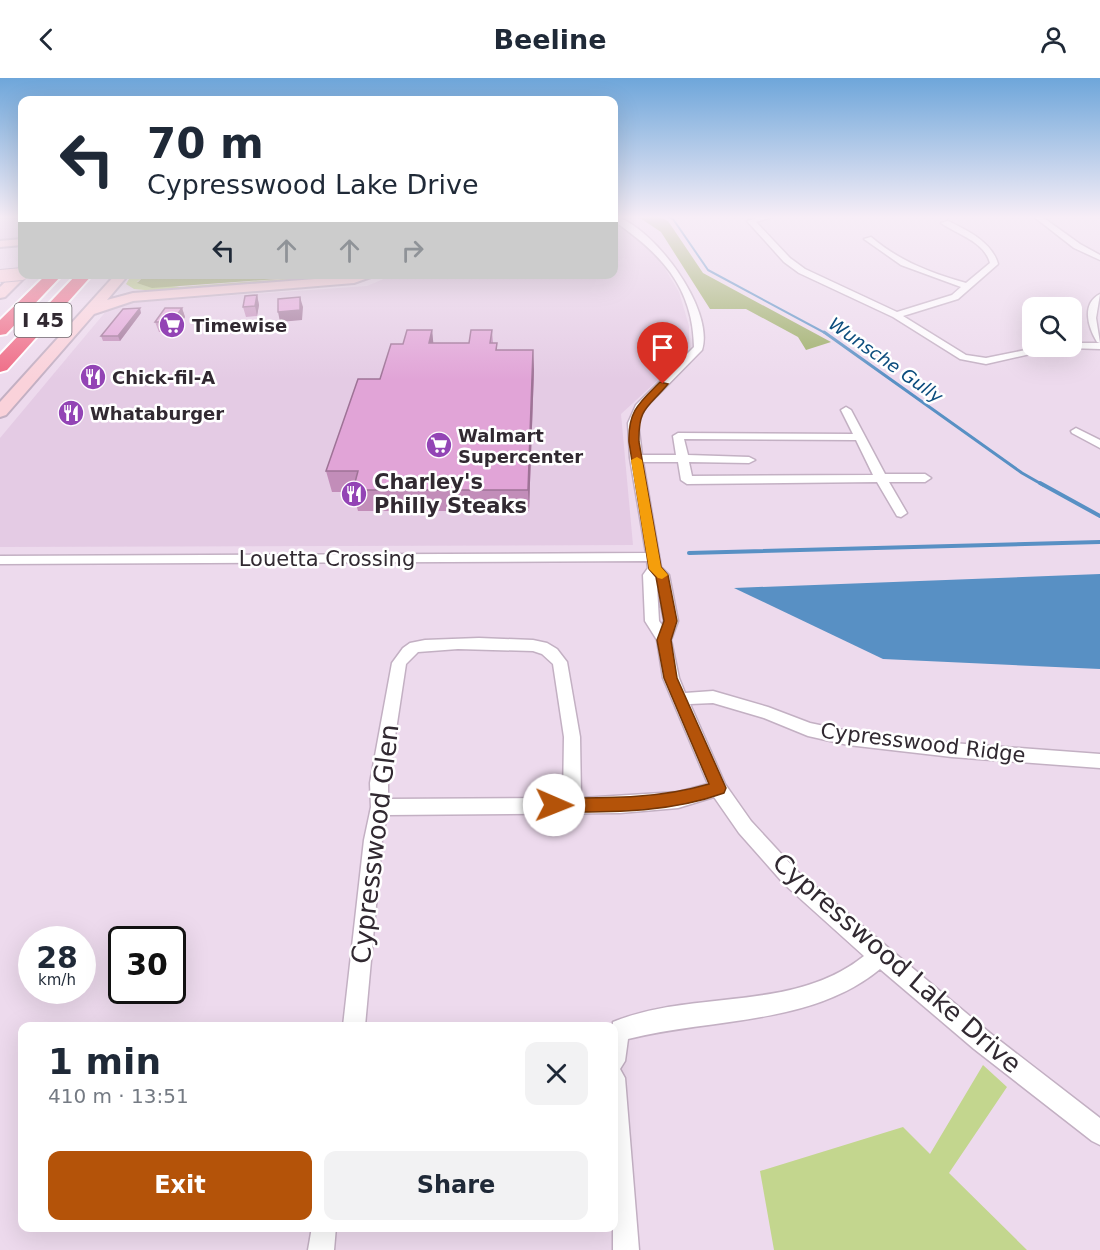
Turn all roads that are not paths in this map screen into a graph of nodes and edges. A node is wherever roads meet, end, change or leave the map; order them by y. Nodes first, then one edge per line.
1 (675, 271) edge
2 (802, 271) edge
3 (921, 271) edge
4 (987, 271) edge
5 (18, 274) edge
6 (0, 276) edge
7 (18, 277) edge
8 (51, 279) edge
9 (81, 279) edge
10 (119, 279) edge
11 (122, 279) edge
12 (354, 279) edge
13 (969, 287) junction
14 (0, 294) edge
15 (150, 295) junction
16 (1100, 297) edge
17 (91, 311) junction
18 (896, 315) junction
19 (0, 330) edge
20 (1100, 339) edge
21 (1082, 346) edge
22 (1100, 346) edge
23 (1022, 354) edge
24 (0, 366) edge
25 (846, 410) dead end
26 (0, 412) edge
27 (1076, 431) dead end
28 (860, 437) junction
29 (741, 439) junction
30 (1100, 445) edge
31 (636, 458) junction
32 (682, 458) junction
33 (750, 466) junction
34 (881, 478) junction
35 (925, 478) dead end
36 (901, 513) dead end
37 (0, 560) edge
38 (654, 563) junction
39 (652, 604) junction
40 (668, 604) junction
41 (664, 640) junction
42 (679, 699) junction
43 (1100, 761) edge
44 (718, 788) junction
45 (572, 805) junction
46 (380, 807) junction
47 (880, 956) junction
48 (354, 1022) edge
49 (618, 1039) edge
50 (1100, 1133) edge
51 (618, 1135) edge
52 (323, 1232) edge
53 (321, 1250) edge
54 (626, 1250) edge

1 - 31 street
2 - 18 street
3 - 13 street
4 - 13 street
5 - 6 main road, bridge
7 - 14 main road
8 - 19 highway, I 45
9 - 24 highway, I 45
10 - 17 main road
11 - 15 main road
12 - 15 main road
13 - 18 street
15 - 17 main road
16 - 20 street
17 - 26 main road
18 - 23 street
21 - 22 street
25 - 28 street
27 - 30 street
28 - 29 street
28 - 34 street
29 - 32 street
29 - 33 street
31 - 32 street
31 - 38 street
32 - 33 street
32 - 33 street
33 - 34 street
34 - 35 street
34 - 36 street
37 - 38 street, Louetta Crossing
38 - 39 street, Cypresswood Lake Drive
38 - 40 street, Cypresswood Lake Drive
39 - 40 street
39 - 41 street, Cypresswood Lake Drive
40 - 41 street, Cypresswood Lake Drive
41 - 42 street, Cypresswood Lake Drive
42 - 43 street, Cypresswood Ridge
42 - 44 street, Cypresswood Lake Drive
44 - 45 street
44 - 47 street, Cypresswood Lake Drive
45 - 46 street
45 - 46 street, Cypresswood Glen
46 - 48 street, Cypresswood Glen
47 - 49 street
47 - 50 street, Cypresswood Lake Drive
51 - 54 street
52 - 53 street

